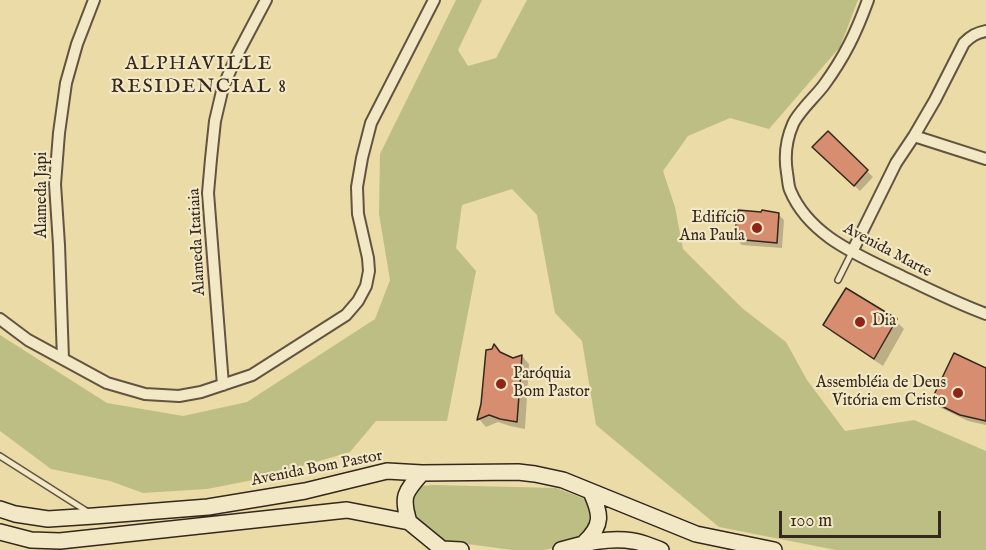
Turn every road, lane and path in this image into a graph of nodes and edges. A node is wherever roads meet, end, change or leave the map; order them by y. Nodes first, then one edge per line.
1 (94, 0) edge
2 (266, 0) edge
3 (434, 0) edge
4 (868, 0) edge
5 (986, 32) edge
6 (914, 136) junction
7 (986, 159) edge
8 (852, 252) junction
9 (838, 280) dead end
10 (986, 314) edge
11 (0, 319) edge
12 (63, 359) junction
13 (223, 385) junction
14 (0, 456) edge
15 (422, 473) junction
16 (591, 492) junction
17 (0, 509) edge
18 (94, 516) junction
19 (409, 522) junction
20 (0, 532) edge
21 (585, 542) junction
22 (443, 549) edge
23 (461, 550) edge
24 (561, 550) edge
25 (661, 550) edge
26 (774, 550) edge

1 - 12 street, Alameda Japi
2 - 13 street, Alameda Itatiaia
3 - 13 street
4 - 8 street, Avenida Marte
5 - 6 street
6 - 7 street
6 - 8 street
8 - 9 lane
8 - 10 street, Avenida Marte
11 - 12 street
12 - 13 street
14 - 18 lane
15 - 16 street, Avenida Bom Pastor
15 - 18 street, Avenida Bom Pastor
15 - 19 street
16 - 21 street
16 - 26 street, Avenida Bom Pastor
17 - 18 street, Avenida Bom Pastor
19 - 20 street
19 - 22 street
21 - 24 street
21 - 25 street
22 - 23 street

